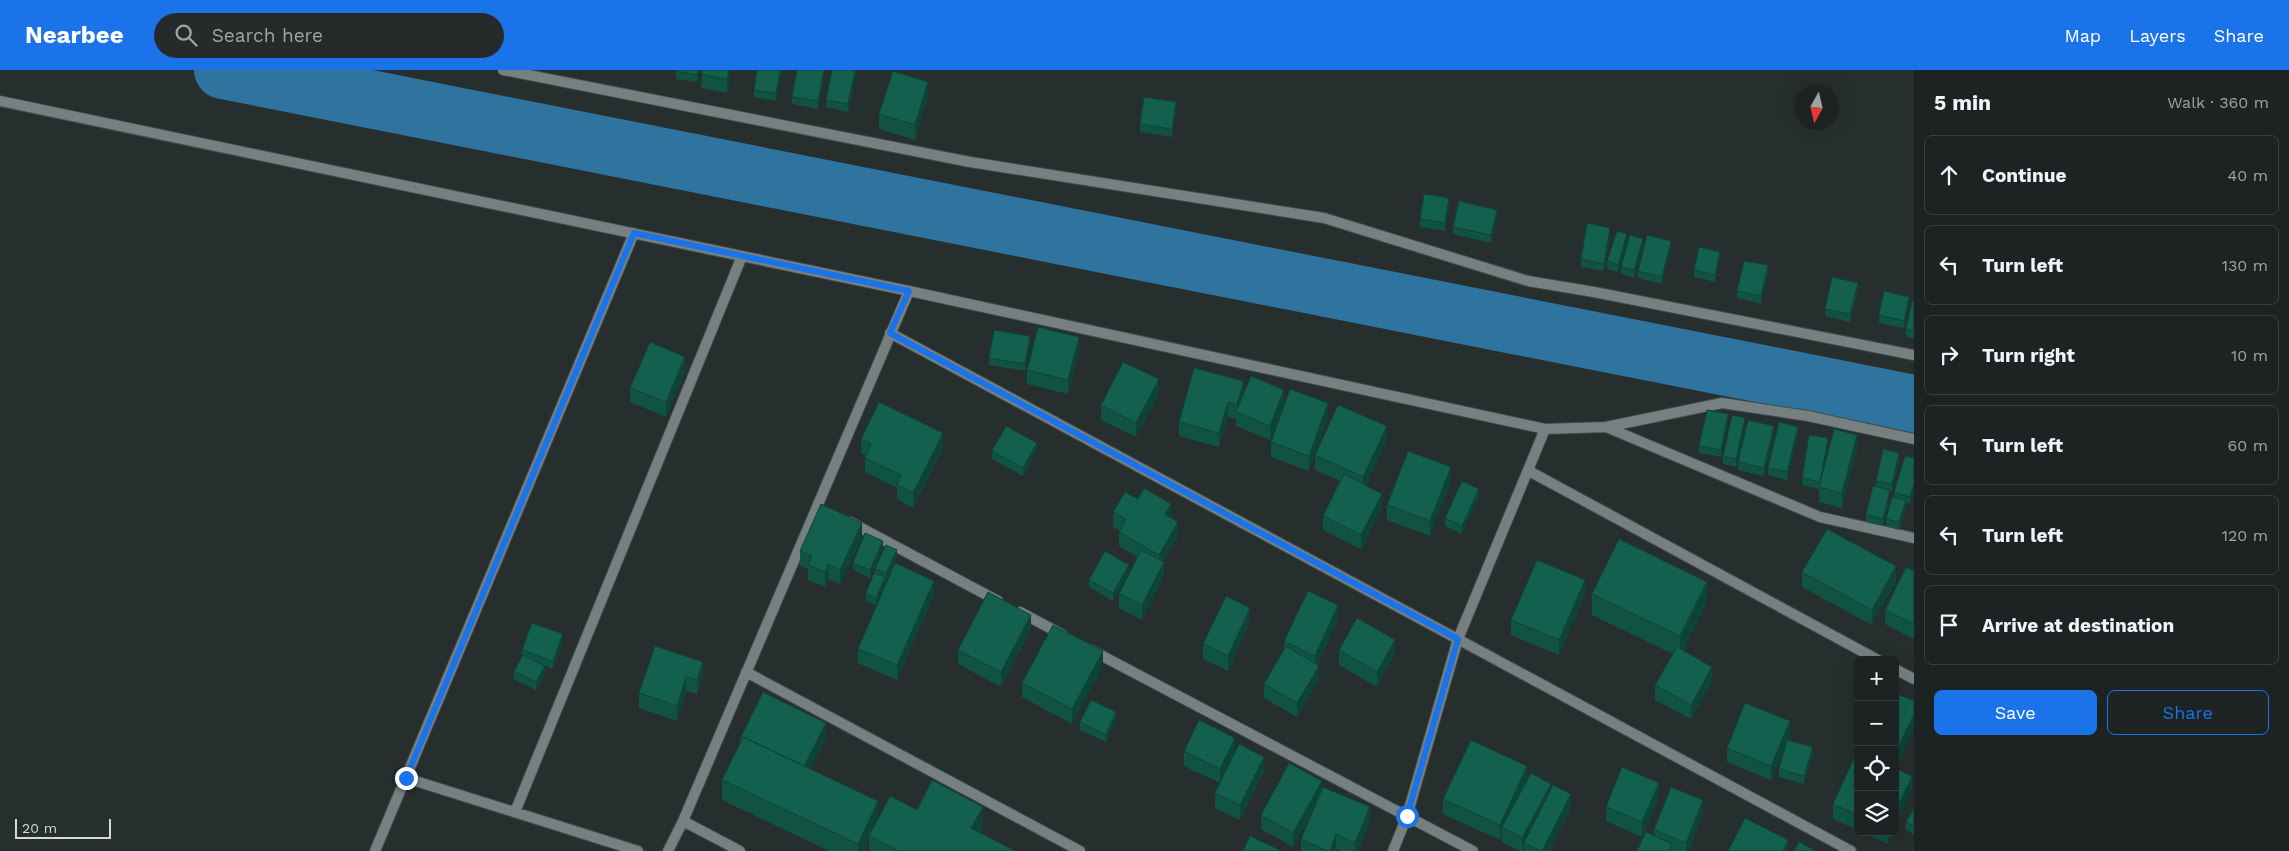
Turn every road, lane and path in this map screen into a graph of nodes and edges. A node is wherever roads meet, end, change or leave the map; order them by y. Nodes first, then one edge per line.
1 (504, 70) edge
2 (0, 101) edge
3 (634, 233) junction
4 (742, 256) junction
5 (909, 291) junction
6 (890, 333) junction
7 (1914, 355) edge
8 (1606, 427) junction
9 (1545, 429) junction
10 (1914, 439) edge
11 (1529, 471) junction
12 (843, 519) edge
13 (1914, 538) edge
14 (1458, 639) junction
15 (1871, 656) edge
16 (1899, 671) edge
17 (746, 672) junction
18 (1914, 679) edge
19 (406, 778) junction
20 (515, 812) junction
21 (1407, 816) junction
22 (683, 821) junction
23 (375, 851) edge
24 (638, 851) edge
25 (668, 851) edge
26 (740, 851) edge
27 (1080, 851) edge
28 (1393, 851) edge
29 (1472, 851) edge
30 (1851, 851) edge

1 - 7 street
2 - 3 street
3 - 4 street
3 - 19 street
4 - 5 street
4 - 20 street
5 - 6 street
5 - 9 street
6 - 14 street
6 - 17 street
8 - 9 street
8 - 10 street
8 - 13 street
9 - 11 street
11 - 14 street
11 - 15 street
12 - 21 street
14 - 21 street
14 - 30 street
16 - 18 street
17 - 22 street
17 - 27 street
19 - 20 street
19 - 23 street
20 - 24 street
21 - 28 street
21 - 29 street
22 - 25 street
22 - 26 street

